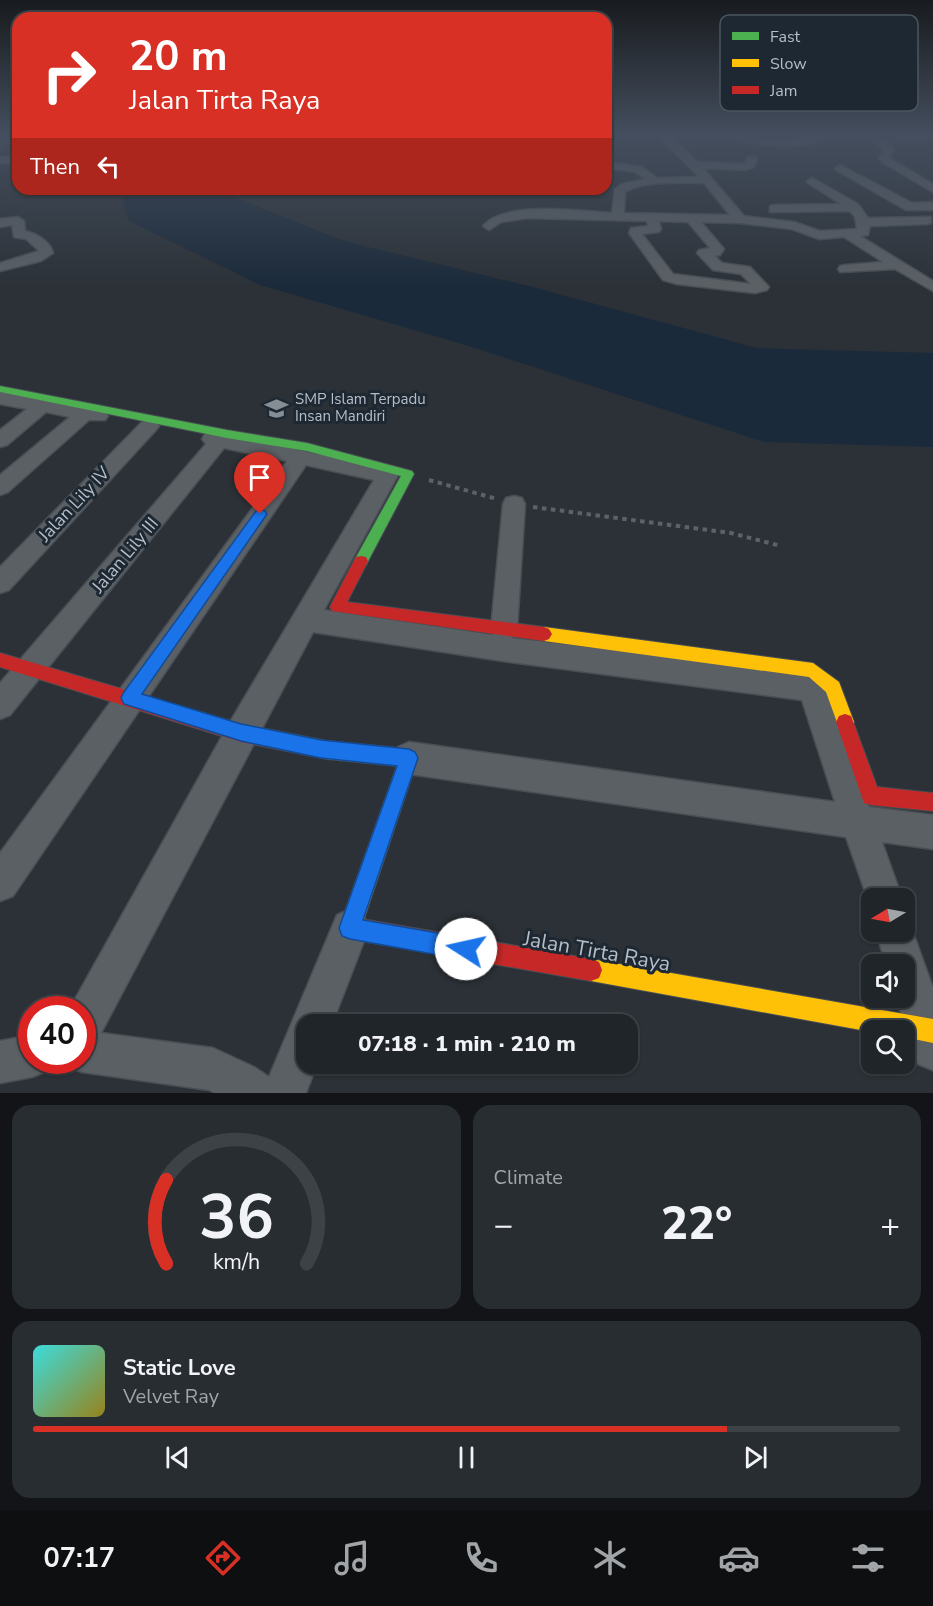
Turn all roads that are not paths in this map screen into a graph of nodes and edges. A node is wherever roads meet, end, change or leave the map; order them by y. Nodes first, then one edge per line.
1 (638, 185) edge
2 (712, 185) edge
3 (820, 185) edge
4 (871, 185) edge
5 (933, 206) edge
6 (854, 207) junction
7 (910, 207) junction
8 (774, 209) dead end
9 (618, 217) junction
10 (692, 219) junction
11 (740, 219) junction
12 (652, 220) junction
13 (863, 222) junction
14 (930, 222) edge
15 (0, 223) edge
16 (489, 226) dead end
17 (848, 234) junction
18 (898, 265) junction
19 (0, 267) edge
20 (845, 269) dead end
21 (933, 287) edge
22 (0, 389) edge
23 (0, 398) edge
24 (42, 406) junction
25 (85, 414) junction
26 (149, 426) junction
27 (0, 440) edge
28 (220, 440) junction
29 (300, 459) junction
30 (0, 487) edge
31 (514, 504) road end
32 (0, 583) edge
33 (306, 619) junction
34 (504, 629) junction
35 (0, 660) edge
36 (30, 669) junction
37 (129, 698) junction
38 (0, 705) edge
39 (241, 733) junction
40 (409, 758) junction
41 (933, 802) edge
42 (858, 822) junction
43 (933, 832) edge
44 (0, 883) edge
45 (881, 888) edge
46 (350, 928) junction
47 (898, 942) edge
48 (96, 1000) edge
49 (316, 1014) edge
50 (931, 1037) edge
51 (96, 1053) edge
52 (18, 1059) edge
53 (0, 1062) edge
54 (296, 1064) edge
55 (254, 1093) edge
56 (284, 1093) edge

1 - 9 street
2 - 11 street
3 - 6 street
4 - 7 street
5 - 7 street
6 - 8 street
6 - 13 street
7 - 14 street
9 - 12 street
9 - 16 street
10 - 11 street
10 - 12 street
10 - 12 street
11 - 17 street
13 - 14 street
13 - 17 street
15 - 19 street
17 - 18 street
18 - 20 street
18 - 21 street
22 - 34 street
23 - 24 street
24 - 25 street
24 - 27 street
25 - 26 street
25 - 30 street
26 - 28 street
26 - 32 street, Jalan Lily IV
28 - 29 street
28 - 36 street, Jalan Lily III
29 - 33 street
29 - 37 street
31 - 34 street
33 - 39 street
33 - 42 street
34 - 41 street
35 - 36 street
36 - 37 street
36 - 38 street, Jalan Lily III
37 - 39 street
37 - 44 street
39 - 40 street
39 - 48 street
40 - 42 street
40 - 46 street
42 - 43 street
42 - 45 street
46 - 49 street
46 - 50 street, Jalan Tirta Raya
47 - 50 street
51 - 55 street
52 - 53 street
54 - 56 street

